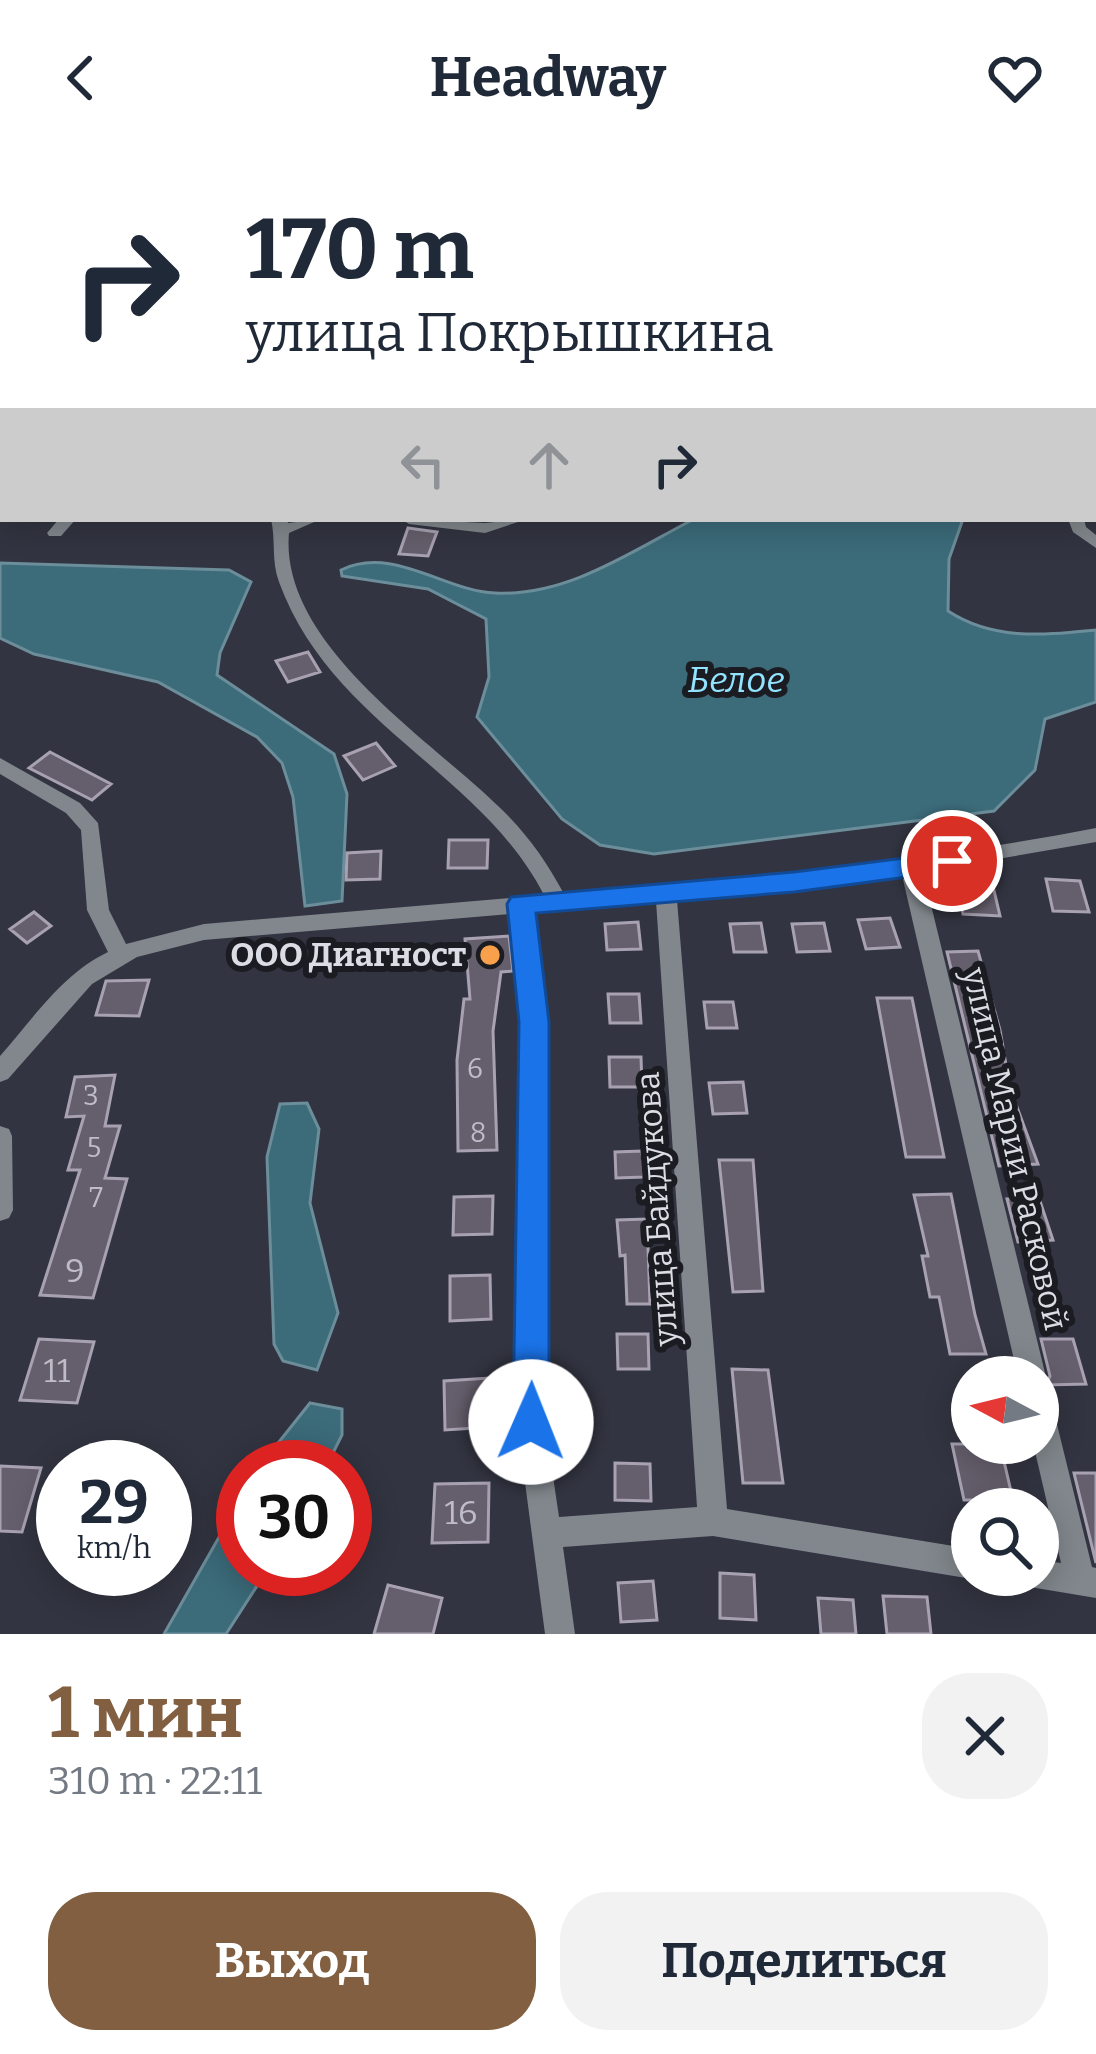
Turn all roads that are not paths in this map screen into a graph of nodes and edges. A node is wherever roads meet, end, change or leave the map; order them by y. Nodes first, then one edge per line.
1 (434, 522) edge
2 (508, 522) edge
3 (281, 524) edge
4 (0, 765) edge
5 (1096, 835) edge
6 (911, 868) junction
7 (666, 892) junction
8 (557, 901) junction
9 (521, 904) junction
10 (119, 952) junction
11 (0, 1072) edge
12 (0, 1136) edge
13 (0, 1210) edge
14 (1027, 1356) edge
15 (1055, 1464) edge
16 (713, 1521) junction
17 (547, 1533) junction
18 (951, 1561) edge
19 (1088, 1582) edge
20 (560, 1634) edge

1 - 2 street
3 - 8 street
4 - 10 street
5 - 6 street
6 - 7 street
6 - 14 street, улица Марии Расковой
7 - 8 street
7 - 16 street, улица Байдукова
8 - 9 street
9 - 10 street
9 - 17 street
10 - 11 street
12 - 13 street
15 - 19 street
16 - 17 street
16 - 18 street
17 - 20 street

